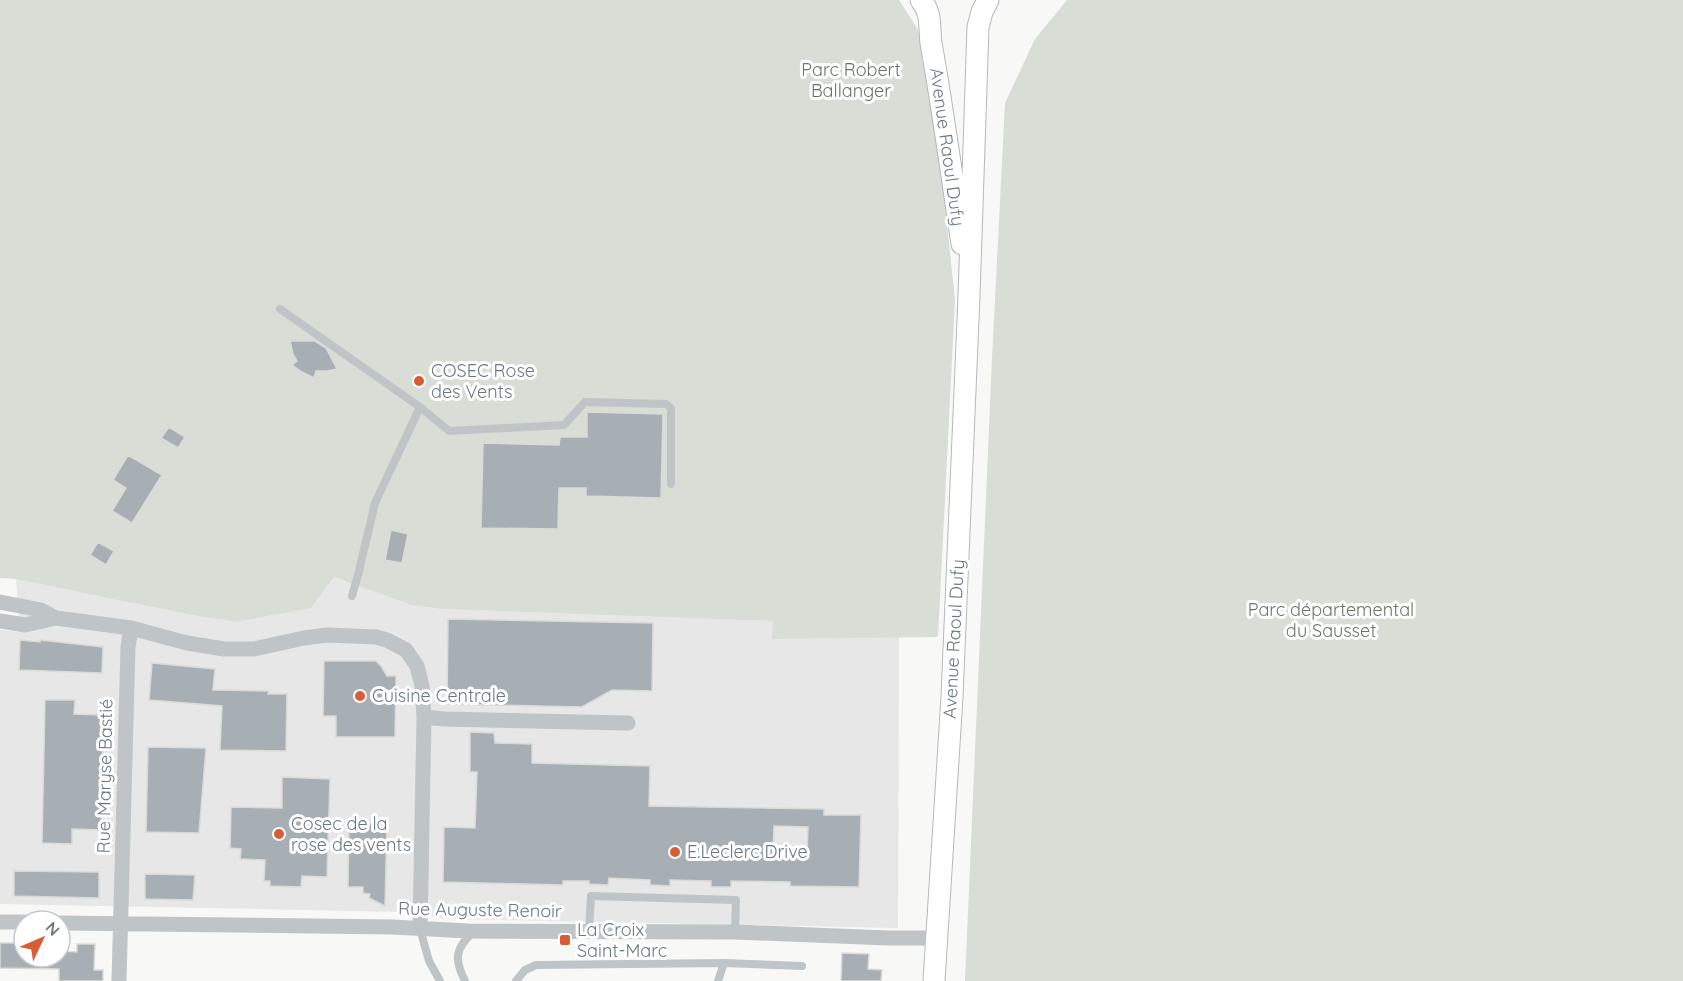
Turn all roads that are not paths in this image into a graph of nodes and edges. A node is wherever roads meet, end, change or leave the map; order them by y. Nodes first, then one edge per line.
1 (921, 0) edge
2 (988, 0) edge
3 (969, 296) junction
4 (280, 309) dead end
5 (420, 407) junction
6 (671, 484) dead end
7 (352, 596) dead end
8 (0, 602) edge
9 (56, 618) junction
10 (0, 621) edge
11 (131, 628) junction
12 (424, 717) junction
13 (628, 723) dead end
14 (72, 923) edge
15 (121, 924) junction
16 (420, 929) junction
17 (474, 931) junction
18 (589, 932) junction
19 (735, 932) junction
20 (936, 938) junction
21 (724, 963) junction
22 (802, 966) dead end
23 (119, 981) edge
24 (440, 981) edge
25 (465, 981) edge
26 (516, 981) edge
27 (718, 981) edge
28 (934, 981) edge

1 - 3 main road, Avenue Raoul Dufy
2 - 3 main road, Avenue Raoul Dufy
3 - 20 main road, Avenue Raoul Dufy
4 - 5 lane
5 - 6 lane
5 - 7 lane
8 - 9 street
9 - 10 street
9 - 11 street
11 - 12 street
11 - 15 street, Rue Maryse Bastié
12 - 13 street
12 - 16 street
14 - 15 street, Rue Auguste Renoir
15 - 16 street, Rue Auguste Renoir
15 - 23 street, Rue Maryse Bastié
16 - 17 street, Rue Auguste Renoir
16 - 24 lane
17 - 18 street, Rue Auguste Renoir
17 - 25 lane
18 - 19 street, Rue Auguste Renoir
18 - 19 lane
19 - 20 street, Rue Auguste Renoir
20 - 28 main road, Avenue Raoul Dufy
21 - 22 lane
21 - 26 lane
21 - 27 lane

